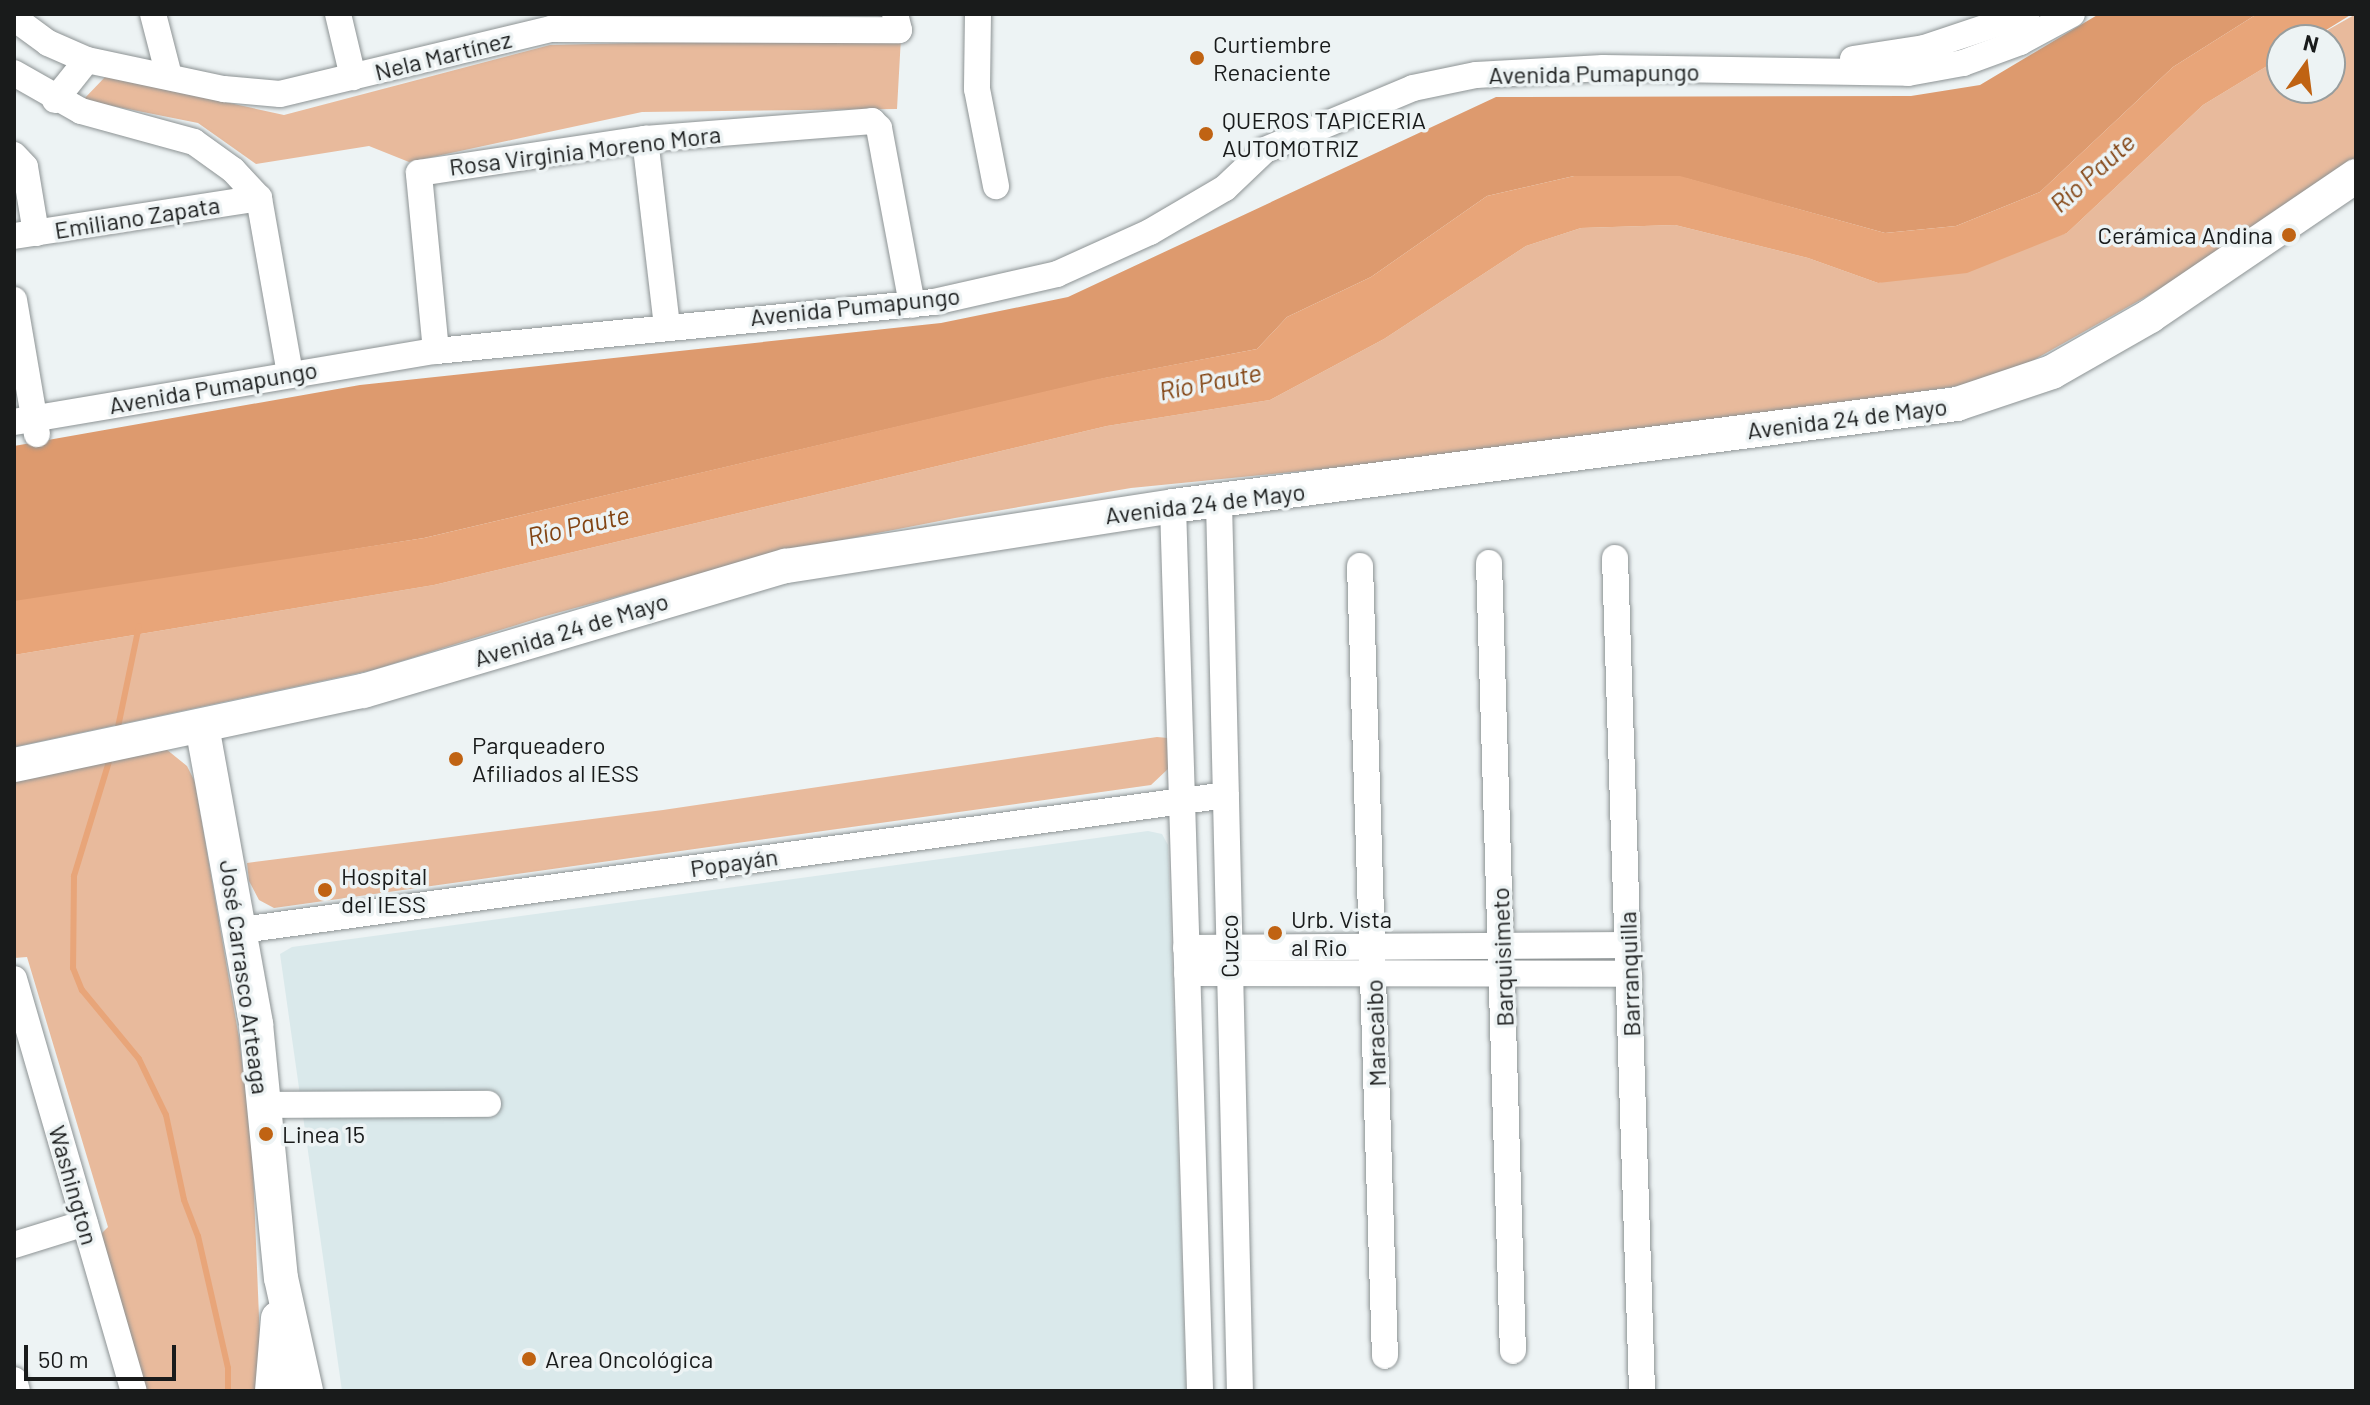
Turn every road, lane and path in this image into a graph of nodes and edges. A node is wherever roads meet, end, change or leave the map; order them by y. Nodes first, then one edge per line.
1 (153, 14) edge
2 (338, 14) edge
3 (978, 14) edge
4 (2026, 14) edge
5 (2072, 14) edge
6 (14, 18) edge
7 (731, 21) edge
8 (549, 22) edge
9 (897, 22) edge
10 (87, 60) junction
11 (1603, 68) junction
12 (14, 73) edge
13 (169, 76) junction
14 (353, 77) junction
15 (55, 100) junction
16 (645, 139) junction
17 (14, 155) edge
18 (2356, 176) edge
19 (996, 186) dead end
20 (259, 198) junction
21 (25, 235) edge
22 (14, 300) edge
23 (912, 305) junction
24 (667, 325) junction
25 (436, 351) junction
26 (290, 373) junction
27 (29, 425) edge
28 (1219, 502) junction
29 (1173, 506) junction
30 (1615, 558) dead end
31 (1489, 563) dead end
32 (1360, 566) dead end
33 (202, 726) junction
34 (14, 765) edge
35 (1226, 795) junction
36 (1182, 801) junction
37 (242, 930) junction
38 (1628, 945) junction
39 (1502, 946) junction
40 (1187, 960) junction
41 (1230, 960) junction
42 (1372, 960) junction
43 (1502, 973) junction
44 (1629, 974) junction
45 (14, 979) edge
46 (488, 1104) dead end
47 (264, 1105) junction
48 (85, 1223) junction
49 (14, 1245) edge
50 (281, 1278) junction
51 (1513, 1351) dead end
52 (1385, 1356) dead end
53 (14, 1380) edge
54 (1642, 1390) edge
55 (17, 1391) edge
56 (134, 1391) edge
57 (272, 1391) edge
58 (306, 1391) edge
59 (1200, 1391) edge
60 (1240, 1391) edge

1 - 13 street
2 - 14 street
3 - 19 street
4 - 11 street
5 - 11 street, Avenida Pumapungo
6 - 10 street, Nela Martínez
7 - 8 street, Nela Martínez
7 - 9 street, Nela Martínez
8 - 14 street, Nela Martínez
10 - 13 street, Nela Martínez
10 - 15 street
11 - 23 street, Avenida Pumapungo
12 - 15 street
13 - 14 street, Nela Martínez
15 - 20 street
16 - 23 street, Rosa Virginia Moreno Mora
16 - 24 street
16 - 25 street, Rosa Virginia Moreno Mora
17 - 21 street
18 - 28 main road, Avenida 24 de Mayo
20 - 21 street, Emiliano Zapata
20 - 26 street
22 - 27 street
23 - 24 street, Avenida Pumapungo
24 - 25 street, Avenida Pumapungo
25 - 26 street, Avenida Pumapungo
26 - 27 street, Avenida Pumapungo
28 - 29 main road, Avenida 24 de Mayo
28 - 35 street, Cuzco
29 - 33 main road, Avenida 24 de Mayo
29 - 36 street, Cuzco
30 - 38 street, Barranquilla
31 - 39 street, Barquisimeto
32 - 42 street, Maracaibo
33 - 34 main road, Avenida 24 de Mayo
33 - 37 main road, José Carrasco Arteaga
35 - 36 street, Popayán
35 - 41 street, Cuzco
36 - 37 street, Popayán
36 - 40 street, Cuzco
37 - 47 main road, José Carrasco Arteaga
38 - 39 street
38 - 44 street, Barranquilla
39 - 42 street
39 - 43 street, Barquisimeto
40 - 41 street
40 - 59 street, Cuzco
41 - 42 street
41 - 60 street, Cuzco
42 - 43 street
42 - 52 street, Maracaibo
43 - 44 street
43 - 51 street, Barquisimeto
44 - 54 street, Barranquilla
45 - 48 street, Washington
46 - 47 street
47 - 50 main road, José Carrasco Arteaga
48 - 49 street
48 - 56 street, Washington
50 - 57 main road, José Carrasco Arteaga
50 - 58 main road, José Carrasco Arteaga
53 - 55 street

